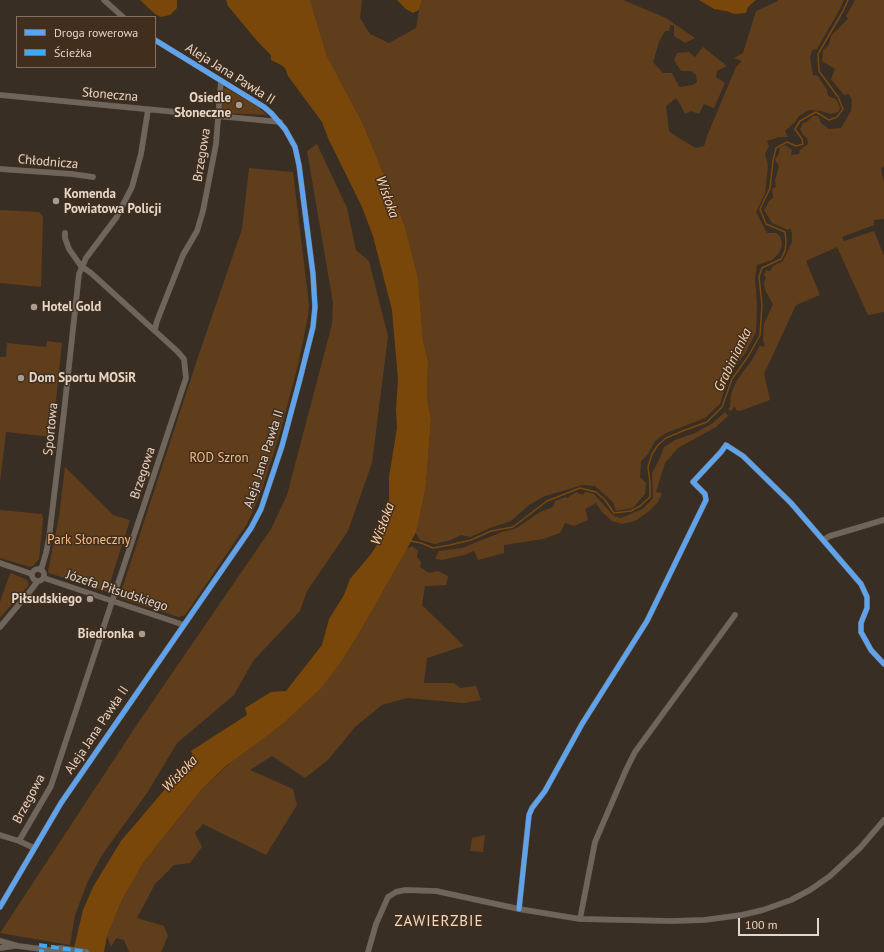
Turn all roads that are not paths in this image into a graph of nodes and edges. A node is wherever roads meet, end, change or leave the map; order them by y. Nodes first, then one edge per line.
1 (104, 0) edge
2 (122, 16) edge
3 (156, 41) edge
4 (222, 81) junction
5 (0, 95) edge
6 (148, 110) junction
7 (218, 116) junction
8 (280, 122) junction
9 (0, 169) edge
10 (93, 177) dead end
11 (65, 233) dead end
12 (81, 266) junction
13 (155, 329) junction
14 (884, 520) edge
15 (824, 540) junction
16 (0, 563) edge
17 (41, 570) junction
18 (32, 574) junction
19 (44, 578) junction
20 (37, 582) junction
21 (112, 601) junction
22 (735, 615) dead end
23 (184, 625) junction
24 (0, 627) edge
25 (884, 664) edge
26 (884, 820) edge
27 (0, 835) edge
28 (19, 841) junction
29 (34, 848) junction
30 (0, 908) edge
31 (519, 909) junction
32 (580, 919) junction
33 (0, 942) edge
34 (18, 946) junction
35 (0, 948) edge
36 (40, 949) edge
37 (64, 952) edge
38 (87, 952) edge
39 (368, 952) edge

1 - 2 street
3 - 4 street, Aleja Jana Pawła II
4 - 7 street
4 - 8 street, Aleja Jana Pawła II
5 - 6 street, Słoneczna
6 - 7 street, Słoneczna
6 - 12 street, Sportowa
7 - 8 street, Słoneczna
7 - 13 street, Brzegowa
8 - 23 street, Aleja Jana Pawła II
9 - 10 street, Chłodnicza
11 - 12 street
12 - 13 street
12 - 17 street, Sportowa
13 - 21 street, Brzegowa
14 - 15 street
15 - 25 street
15 - 31 street
16 - 18 street
17 - 18 street
17 - 19 street
18 - 20 street
19 - 20 street
19 - 21 street, Józefa Piłsudskiego
20 - 24 street
21 - 23 street, Józefa Piłsudskiego
21 - 28 street, Brzegowa
22 - 32 street
23 - 29 street, Aleja Jana Pawła II
26 - 32 street
27 - 28 street
28 - 29 street
29 - 30 street, Aleja Jana Pawła II
31 - 32 street
31 - 39 street
33 - 34 street
34 - 35 street
34 - 36 street
36 - 37 street
36 - 38 street

